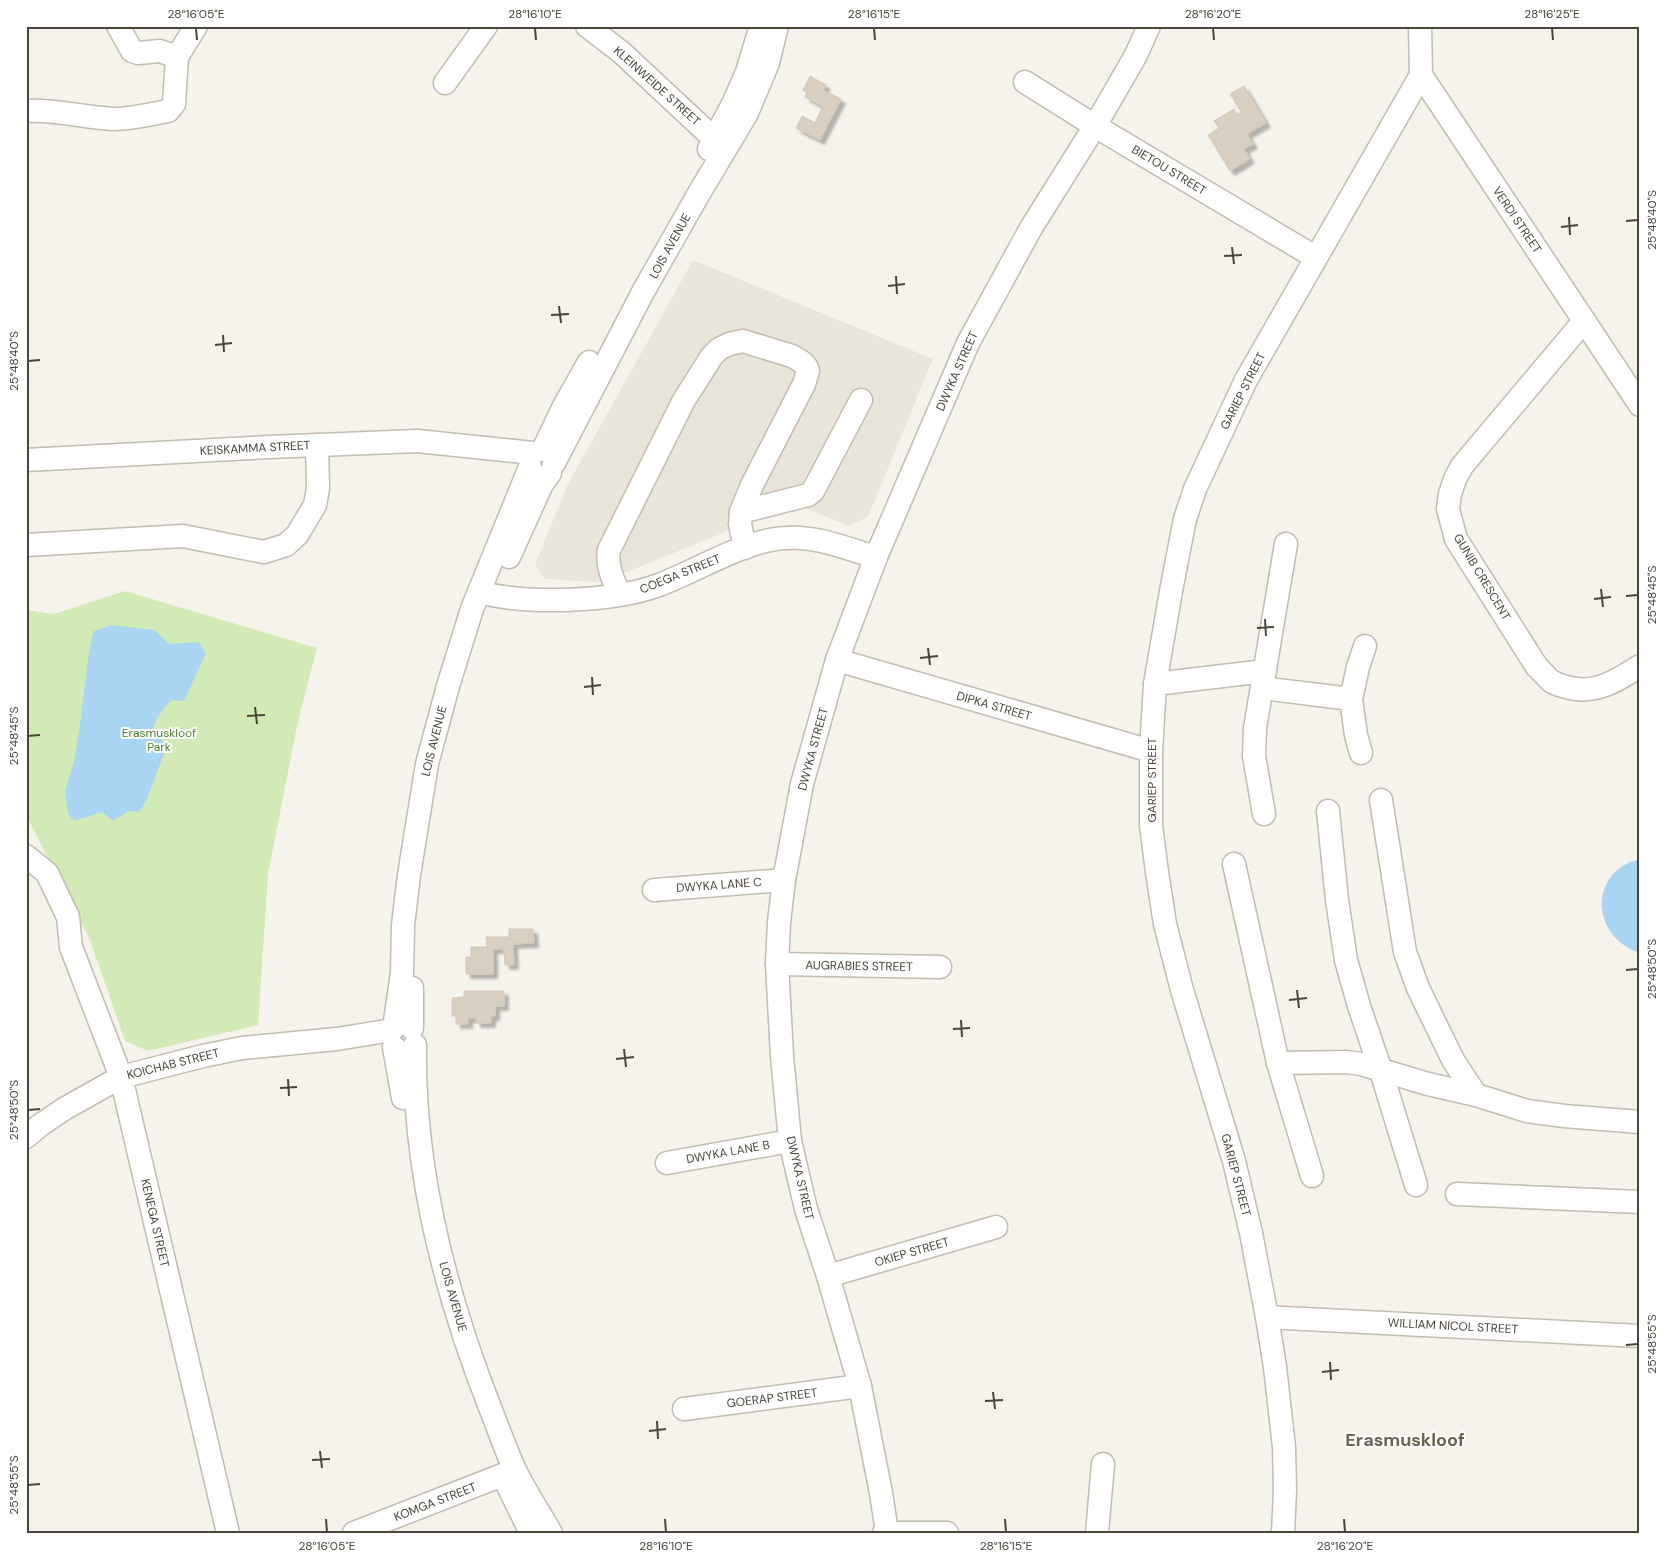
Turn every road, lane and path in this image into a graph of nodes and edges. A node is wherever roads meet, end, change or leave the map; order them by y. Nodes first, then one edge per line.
1 (118, 26) edge
2 (196, 26) edge
3 (486, 26) edge
4 (587, 26) edge
5 (761, 26) edge
6 (777, 26) edge
7 (1149, 26) edge
8 (1420, 26) edge
9 (177, 57) junction
10 (1421, 75) junction
11 (1024, 82) dead end
12 (445, 83) dead end
13 (26, 111) edge
14 (1095, 126) junction
15 (720, 144) junction
16 (1316, 257) junction
17 (1584, 321) junction
18 (861, 400) dead end
19 (1640, 405) edge
20 (317, 445) junction
21 (26, 460) edge
22 (540, 462) junction
23 (740, 512) junction
24 (1286, 544) dead end
25 (26, 545) edge
26 (745, 548) junction
27 (876, 557) junction
28 (486, 594) junction
29 (620, 594) junction
30 (1365, 646) dead end
31 (837, 660) junction
32 (1640, 666) edge
33 (1263, 679) junction
34 (1155, 684) junction
35 (1352, 699) junction
36 (1151, 752) junction
37 (1361, 752) dead end
38 (1381, 800) dead end
39 (1328, 811) dead end
40 (1264, 814) dead end
41 (26, 856) edge
42 (1234, 864) dead end
43 (784, 880) junction
44 (654, 890) dead end
45 (777, 964) junction
46 (940, 967) dead end
47 (400, 1037) junction
48 (1278, 1063) junction
49 (1381, 1071) junction
50 (121, 1077) junction
51 (1476, 1094) junction
52 (1640, 1122) edge
53 (27, 1133) edge
54 (790, 1141) junction
55 (667, 1163) dead end
56 (1312, 1176) dead end
57 (1416, 1185) dead end
58 (1457, 1194) dead end
59 (1640, 1202) edge
60 (996, 1227) dead end
61 (828, 1276) junction
62 (1267, 1316) junction
63 (1640, 1336) edge
64 (860, 1386) junction
65 (684, 1409) dead end
66 (1103, 1464) dead end
67 (509, 1473) junction
68 (228, 1533) edge
69 (354, 1533) edge
70 (531, 1533) edge
71 (551, 1533) edge
72 (886, 1533) edge
73 (947, 1533) edge
74 (1097, 1533) edge
75 (1283, 1533) edge

1 - 9 street
2 - 9 street
3 - 12 street
4 - 15 street, KLEINWEIDE STREET
5 - 15 street, LOIS AVENUE
6 - 15 street, LOIS AVENUE
7 - 14 street, DWYKA STREET
8 - 10 street
9 - 13 street
10 - 16 street, GARIEP STREET
10 - 17 street, VERDI STREET
11 - 14 street, BIETOU STREET
14 - 16 street, BIETOU STREET
14 - 27 street, DWYKA STREET
15 - 22 street, LOIS AVENUE
16 - 34 street, GARIEP STREET
17 - 19 street, VERDI STREET
17 - 32 street, GUNIB CRESCENT
18 - 23 street
20 - 21 street, KEISKAMMA STREET
20 - 22 street, KEISKAMMA STREET
20 - 25 street
22 - 28 street, LOIS AVENUE
23 - 26 street
23 - 29 street
24 - 33 street
26 - 27 street, COEGA STREET
26 - 29 street, COEGA STREET
27 - 31 street, DWYKA STREET
28 - 29 street, COEGA STREET
28 - 47 street, LOIS AVENUE
30 - 35 street
31 - 36 street, DIPKA STREET
31 - 43 street, DWYKA STREET
33 - 34 street
33 - 35 street
33 - 40 street
34 - 36 street, GARIEP STREET
35 - 37 street
36 - 62 street, GARIEP STREET
38 - 51 street
39 - 49 street
41 - 50 street, KENEGA STREET
42 - 48 street
43 - 44 street, DWYKA LANE C
43 - 45 street, DWYKA STREET
45 - 46 street, AUGRABIES STREET
45 - 54 street, DWYKA STREET
47 - 50 street, KOICHAB STREET
47 - 67 street, LOIS AVENUE
48 - 49 street
48 - 56 street
49 - 51 street
49 - 57 street
50 - 53 street, KOICHAB STREET
50 - 68 street, KENEGA STREET
51 - 52 street
54 - 55 street, DWYKA LANE B
54 - 61 street, DWYKA STREET
58 - 59 street
60 - 61 street, OKIEP STREET
61 - 64 street, DWYKA STREET
62 - 63 street, WILLIAM NICOL STREET
62 - 75 street, GARIEP STREET
64 - 65 street, GOERAP STREET
64 - 72 street, DWYKA STREET
66 - 74 street
67 - 69 street, KOMGA STREET
67 - 70 street, LOIS AVENUE
67 - 71 street, LOIS AVENUE
72 - 73 street

